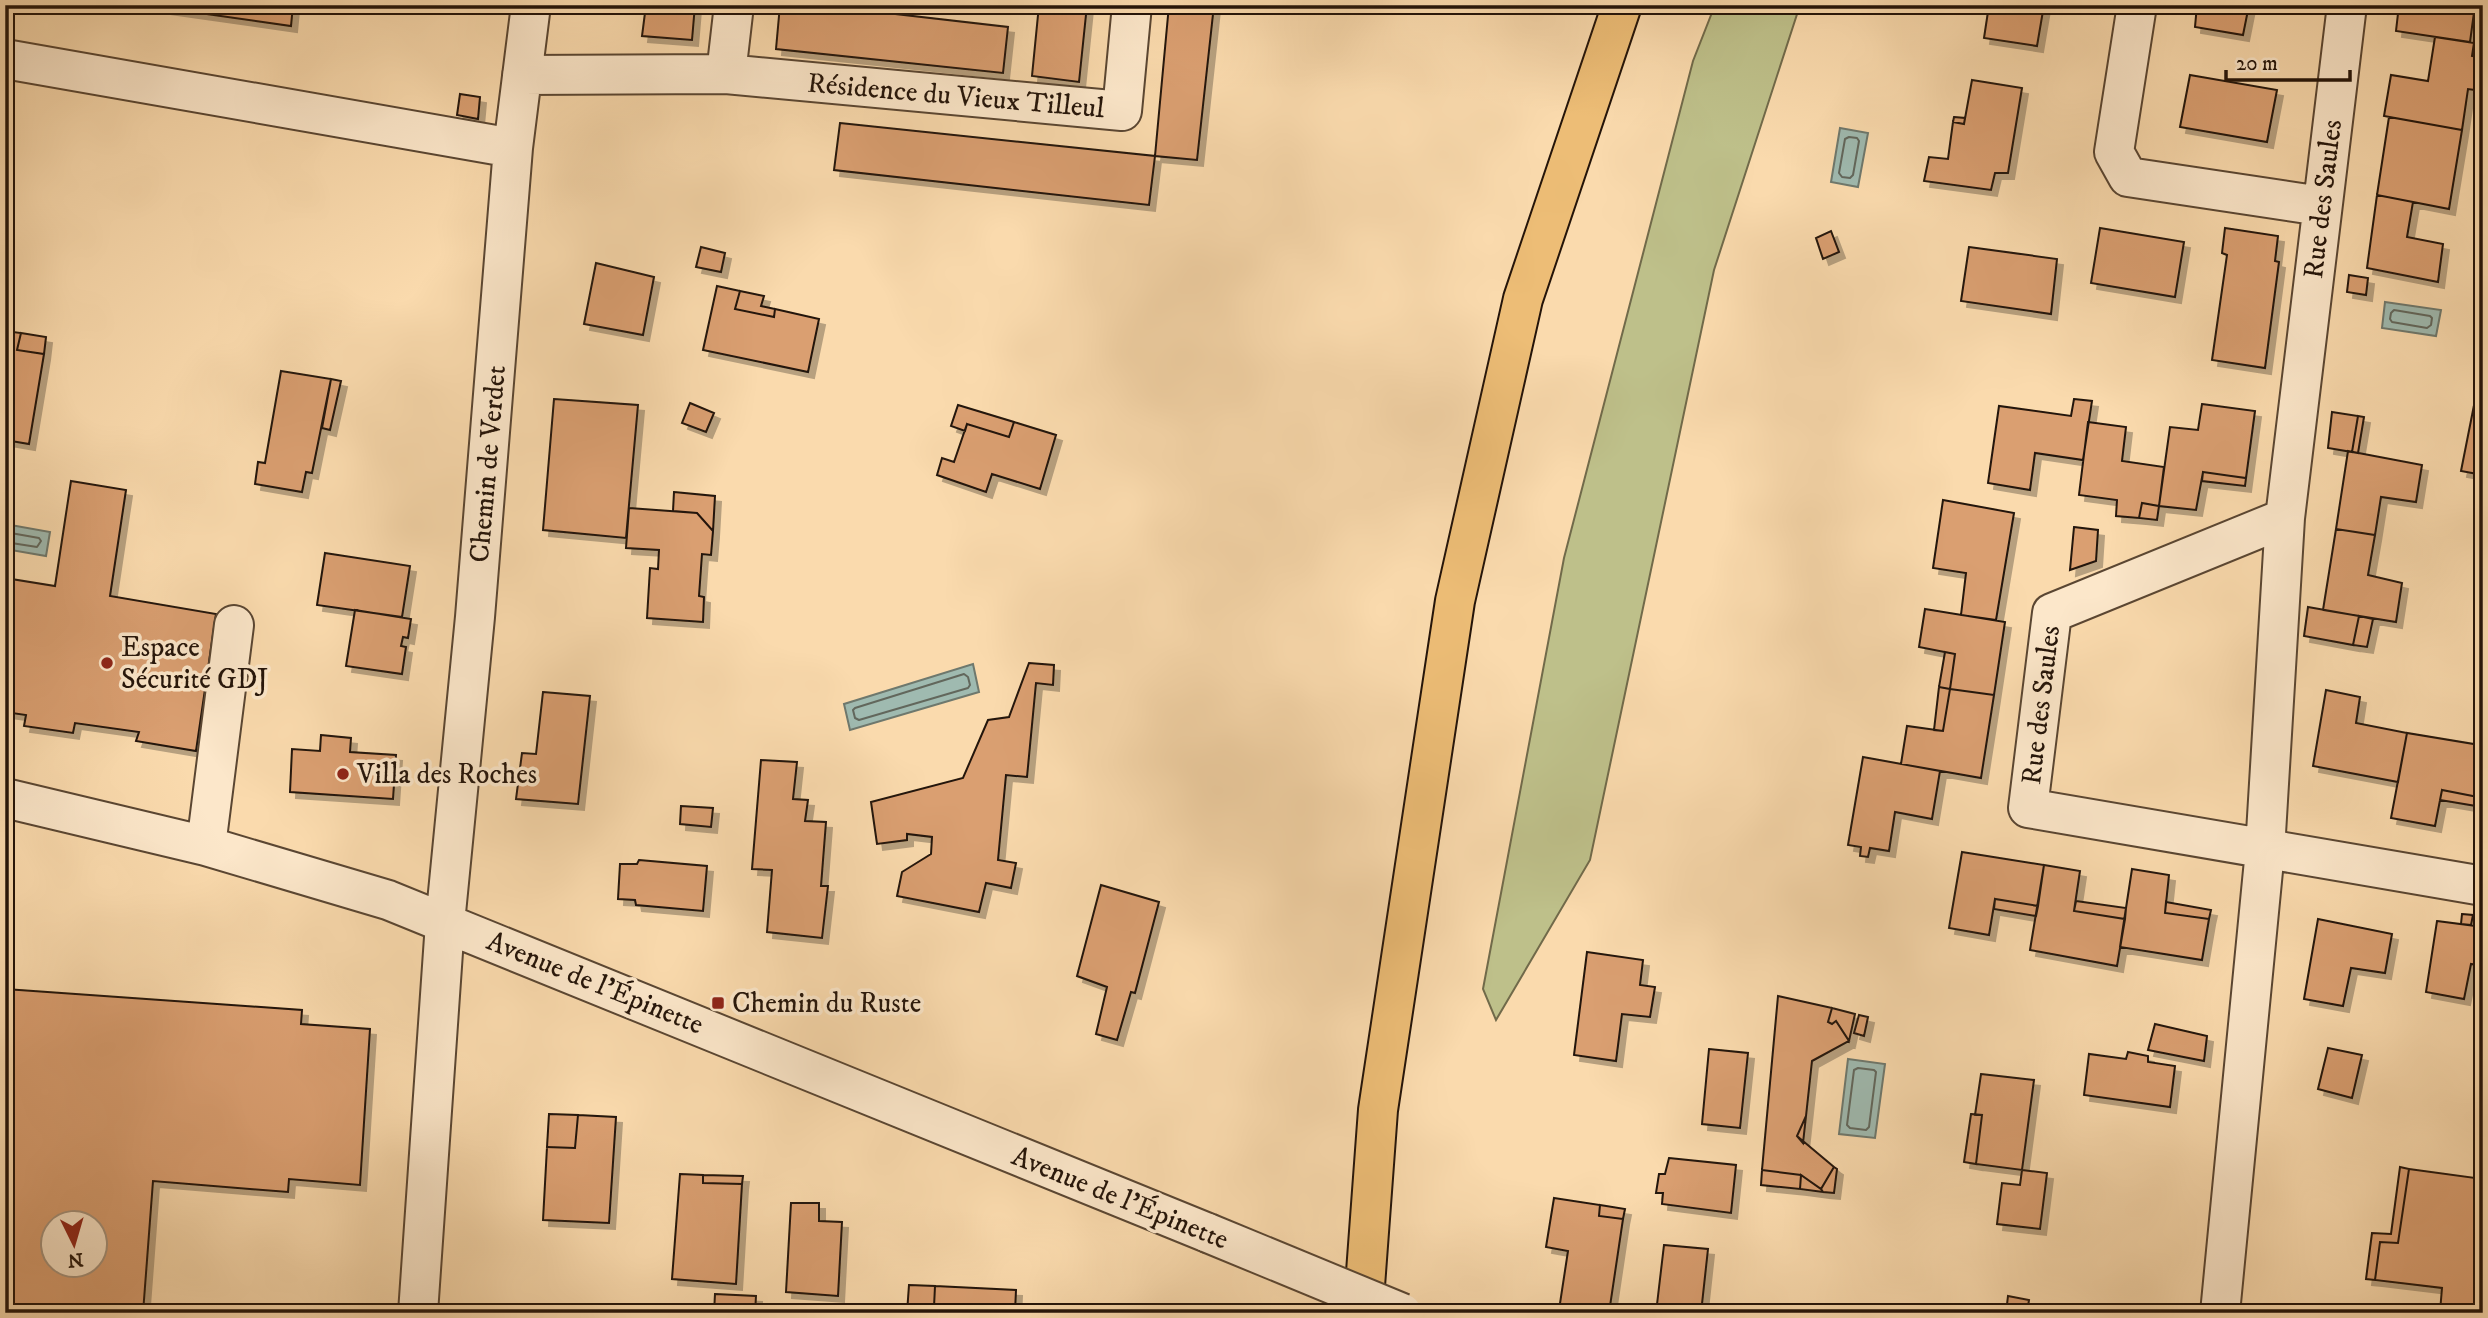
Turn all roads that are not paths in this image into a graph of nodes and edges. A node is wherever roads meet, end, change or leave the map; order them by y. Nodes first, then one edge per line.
1 (531, 5) edge
2 (734, 5) edge
3 (1132, 5) edge
4 (1623, 5) edge
5 (2137, 5) edge
6 (2347, 5) edge
7 (5, 59) edge
8 (726, 74) junction
9 (522, 75) junction
10 (513, 148) junction
11 (2321, 206) junction
12 (2285, 517) junction
13 (234, 625) dead end
14 (5, 798) edge
15 (206, 846) junction
16 (2265, 850) junction
17 (2483, 886) edge
18 (445, 923) junction
19 (418, 1313) edge
20 (1363, 1313) edge
21 (1402, 1313) edge
22 (2220, 1313) edge

1 - 9 street, Chemin de Verdet
2 - 8 street
3 - 8 street, Résidence du Vieux Tilleul
4 - 20 highway
5 - 11 street
6 - 11 street, Rue des Saules
7 - 10 street
8 - 9 street, Résidence du Vieux Tilleul
9 - 10 street, Chemin de Verdet
10 - 18 street, Chemin de Verdet
11 - 12 street, Rue des Saules
12 - 16 street, Rue des Saules
12 - 16 street, Rue des Saules
13 - 15 street
14 - 15 street, Avenue de l'Épinette
15 - 18 street, Avenue de l'Épinette
16 - 17 street
16 - 22 street, Rue des Saules
18 - 19 street
18 - 21 street, Avenue de l'Épinette, bridge

